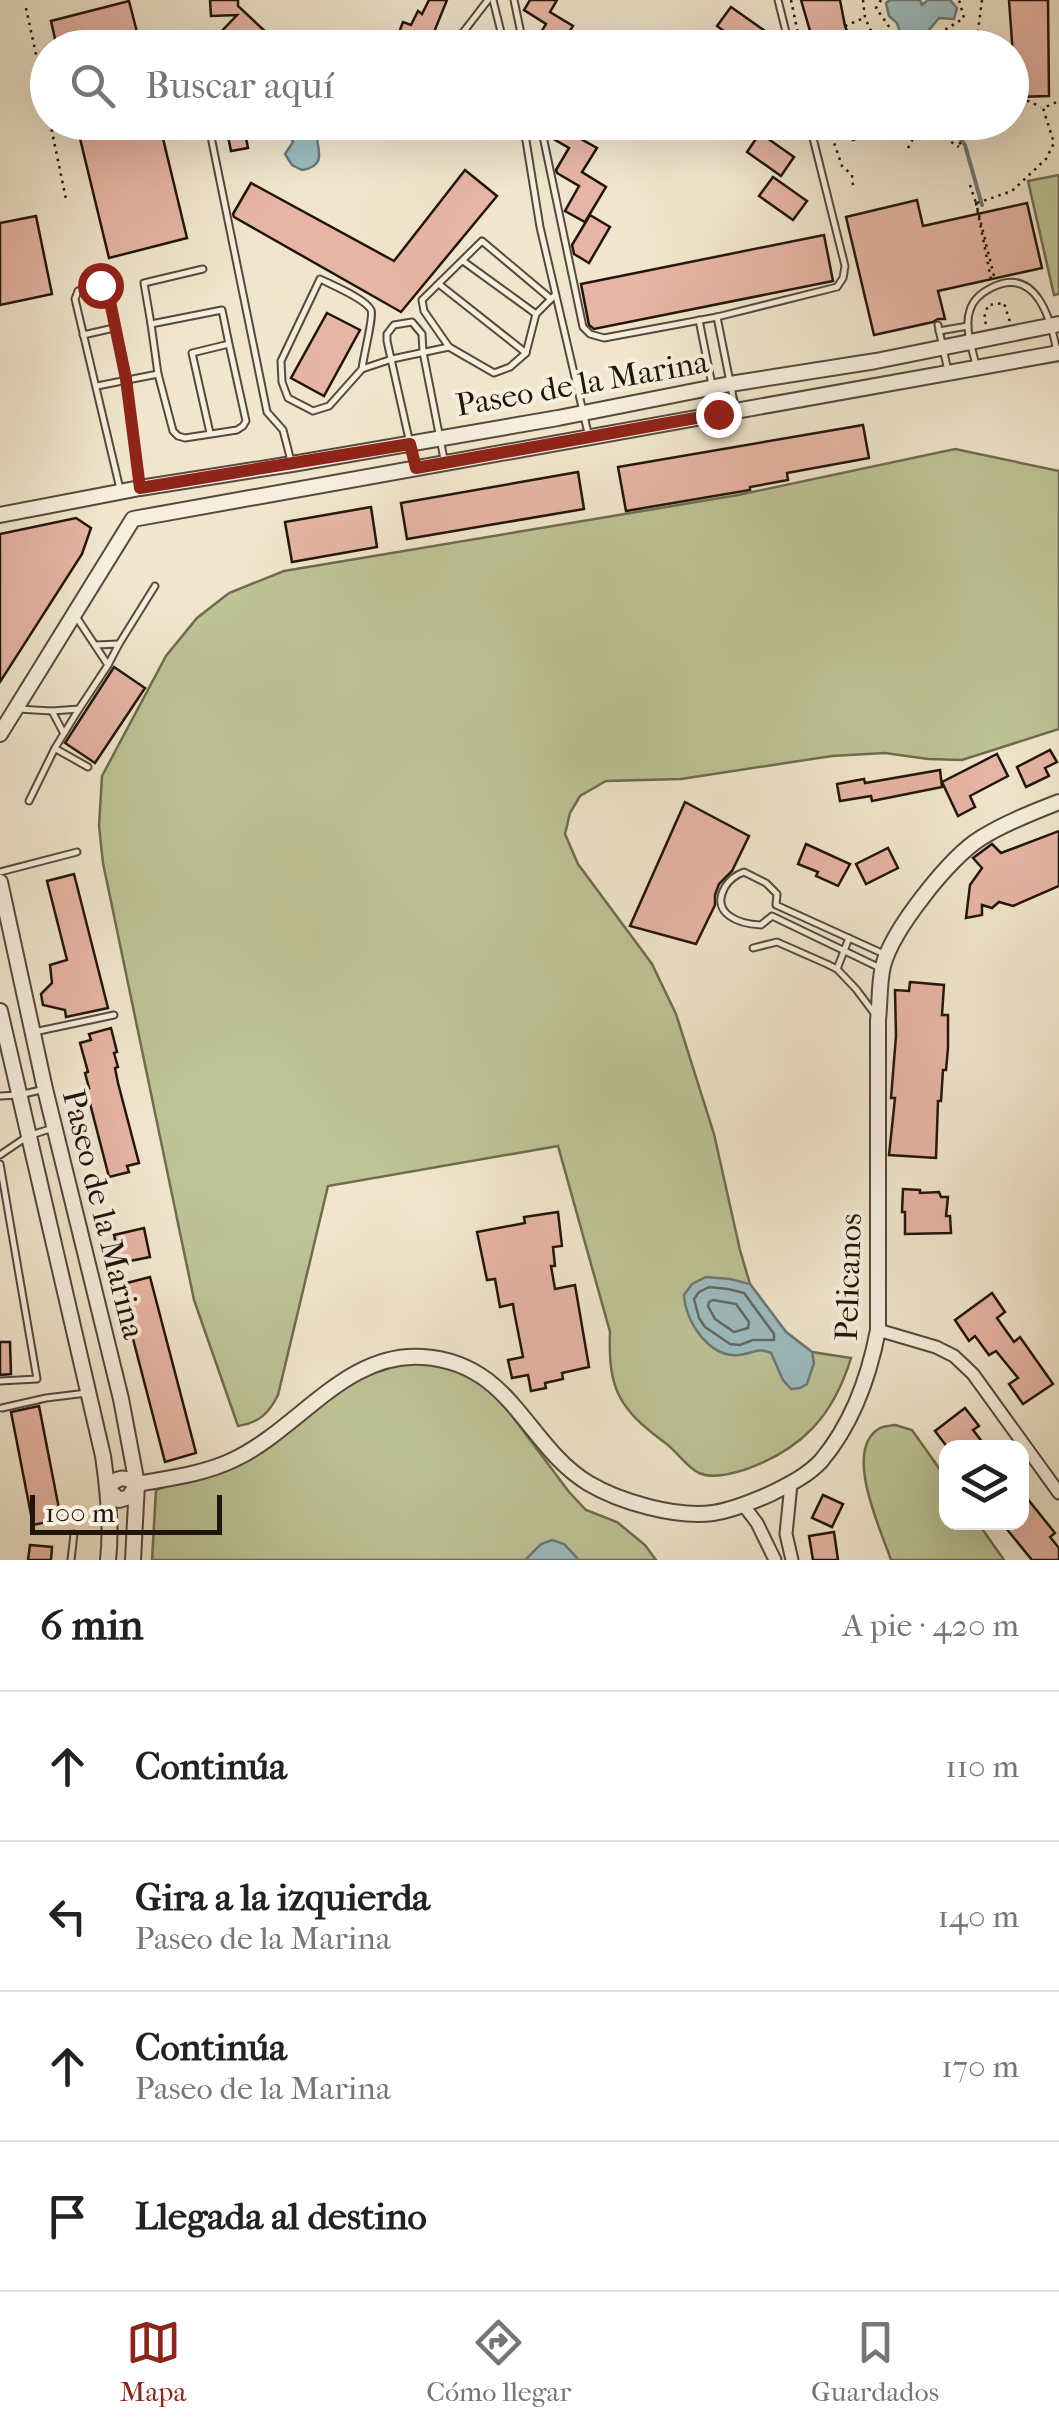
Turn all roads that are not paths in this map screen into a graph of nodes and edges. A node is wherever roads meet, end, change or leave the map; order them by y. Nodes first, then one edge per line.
1 (490, 0) edge
2 (514, 0) edge
3 (778, 0) edge
4 (466, 30) edge
5 (499, 30) edge
6 (520, 30) edge
7 (786, 30) edge
8 (212, 140) edge
9 (526, 140) edge
10 (544, 140) edge
11 (814, 140) edge
12 (463, 261) junction
13 (203, 269) dead end
14 (440, 285) junction
15 (553, 297) junction
16 (536, 314) junction
17 (717, 317) junction
18 (699, 320) junction
19 (151, 324) junction
20 (1055, 325) edge
21 (116, 328) junction
22 (969, 334) junction
23 (83, 335) junction
24 (230, 344) junction
25 (450, 347) junction
26 (942, 348) junction
27 (423, 352) junction
28 (526, 353) junction
29 (1058, 354) edge
30 (392, 359) junction
31 (977, 368) junction
32 (362, 369) junction
33 (948, 373) junction
34 (158, 374) junction
35 (126, 379) junction
36 (730, 384) junction
37 (97, 386) junction
38 (712, 388) junction
39 (736, 410) junction
40 (584, 412) junction
41 (718, 414) junction
42 (558, 418) junction
43 (210, 433) junction
44 (589, 436) junction
45 (439, 438) junction
46 (562, 441) junction
47 (410, 444) junction
48 (445, 462) junction
49 (292, 464) junction
50 (416, 468) junction
51 (140, 488) junction
52 (118, 493) junction
53 (0, 515) edge
54 (134, 519) junction
55 (155, 586) dead end
56 (75, 614) junction
57 (119, 644) junction
58 (96, 645) junction
59 (108, 665) junction
60 (14, 709) junction
61 (78, 709) junction
62 (52, 711) junction
63 (63, 732) junction
64 (0, 734) edge
65 (54, 748) junction
66 (88, 767) dead end
67 (29, 801) dead end
68 (1059, 802) edge
69 (77, 852) dead end
70 (0, 872) edge
71 (0, 882) edge
72 (776, 905) junction
73 (772, 916) junction
74 (849, 938) junction
75 (753, 948) dead end
76 (844, 952) junction
77 (884, 962) junction
78 (837, 969) junction
79 (0, 1012) edge
80 (114, 1015) dead end
81 (878, 1020) junction
82 (32, 1032) junction
83 (45, 1089) junction
84 (19, 1095) junction
85 (0, 1096) edge
86 (54, 1128) junction
87 (28, 1136) junction
88 (0, 1155) edge
89 (62, 1157) junction
90 (0, 1164) edge
91 (35, 1164) junction
92 (878, 1330) junction
93 (0, 1381) edge
94 (90, 1392) junction
95 (2, 1408) edge
96 (138, 1484) junction
97 (790, 1484) junction
98 (108, 1489) junction
99 (1059, 1493) edge
100 (744, 1506) junction
101 (74, 1534) dead end
102 (786, 1534) junction
103 (766, 1542) junction
104 (71, 1560) edge
105 (108, 1560) edge
106 (132, 1560) edge
107 (774, 1560) edge
108 (792, 1560) edge

1 - 4 lane
1 - 5 lane
2 - 6 lane
3 - 7 lane
8 - 49 lane
9 - 15 lane
10 - 18 lane
11 - 17 lane
12 - 14 lane
12 - 15 lane
12 - 16 lane
13 - 19 lane
14 - 25 lane
14 - 28 lane
15 - 16 lane
15 - 40 lane
16 - 28 lane
17 - 18 lane
17 - 36 lane
18 - 38 lane
19 - 24 lane
19 - 34 lane
20 - 22 street, Paseo de la Marina
20 - 22 lane
20 - 29 lane
21 - 23 lane
21 - 23 lane
21 - 35 lane
22 - 26 street, Paseo de la Marina
22 - 26 lane
22 - 31 lane
23 - 37 lane
24 - 43 lane
24 - 43 lane
25 - 27 lane
25 - 28 lane
26 - 33 lane
26 - 36 street, Paseo de la Marina
27 - 30 lane
27 - 30 lane
27 - 45 lane
29 - 31 street, Paseo de la Marina
30 - 32 lane
30 - 47 lane
31 - 33 street, Paseo de la Marina
32 - 32 lane
33 - 39 street, Paseo de la Marina
34 - 35 lane
34 - 43 lane
35 - 37 lane
35 - 51 lane
36 - 38 street, Paseo de la Marina
36 - 39 lane
37 - 52 lane
38 - 40 street, Paseo de la Marina
38 - 41 lane
39 - 41 street, Paseo de la Marina
40 - 42 street, Paseo de la Marina
40 - 44 lane
41 - 44 street, Paseo de la Marina
42 - 45 street, Paseo de la Marina
42 - 46 street
44 - 46 street, Paseo de la Marina
45 - 47 street, Paseo de la Marina
45 - 48 lane
46 - 48 street, Paseo de la Marina
47 - 49 street, Paseo de la Marina
47 - 50 lane
48 - 50 street, Paseo de la Marina
49 - 51 street, Paseo de la Marina
50 - 54 street, Paseo de la Marina
51 - 52 street, Paseo de la Marina
51 - 54 street
52 - 53 street, Paseo de la Marina
54 - 56 street
55 - 57 lane
56 - 58 lane
56 - 60 street
57 - 58 lane
57 - 59 lane
58 - 59 lane
59 - 61 lane
60 - 62 lane
60 - 64 street
61 - 62 lane
61 - 63 lane
62 - 63 lane
63 - 65 lane
65 - 66 lane
65 - 67 lane
68 - 77 street, Pelicanos
69 - 70 lane
71 - 82 street, Paseo de la Marina
72 - 73 lane
72 - 73 lane
72 - 74 lane
73 - 76 lane
74 - 76 lane
74 - 77 lane
75 - 78 lane
76 - 77 lane
76 - 78 lane
77 - 81 street, Pelicanos
78 - 81 lane
79 - 84 street, Paseo de la Marina
80 - 82 lane
81 - 92 street, Pelicanos
82 - 83 street, Paseo de la Marina
83 - 84 lane
83 - 86 street, Paseo de la Marina
84 - 85 lane
84 - 87 street, Paseo de la Marina
86 - 87 lane
86 - 89 street, Paseo de la Marina
87 - 88 lane
87 - 91 street, Paseo de la Marina
89 - 91 street
89 - 96 street, Paseo de la Marina
90 - 93 lane
91 - 94 street, Paseo de la Marina
92 - 97 street, Pelicanos
92 - 99 street
94 - 95 lane
94 - 98 street, Paseo de la Marina
96 - 98 street, Pelicanos
96 - 100 street, Pelicanos
96 - 106 street, Paseo de la Marina
97 - 100 street, Pelicanos
97 - 102 street
98 - 105 street, Paseo de la Marina
100 - 103 street
101 - 104 lane
102 - 103 street
102 - 108 street
103 - 107 street

